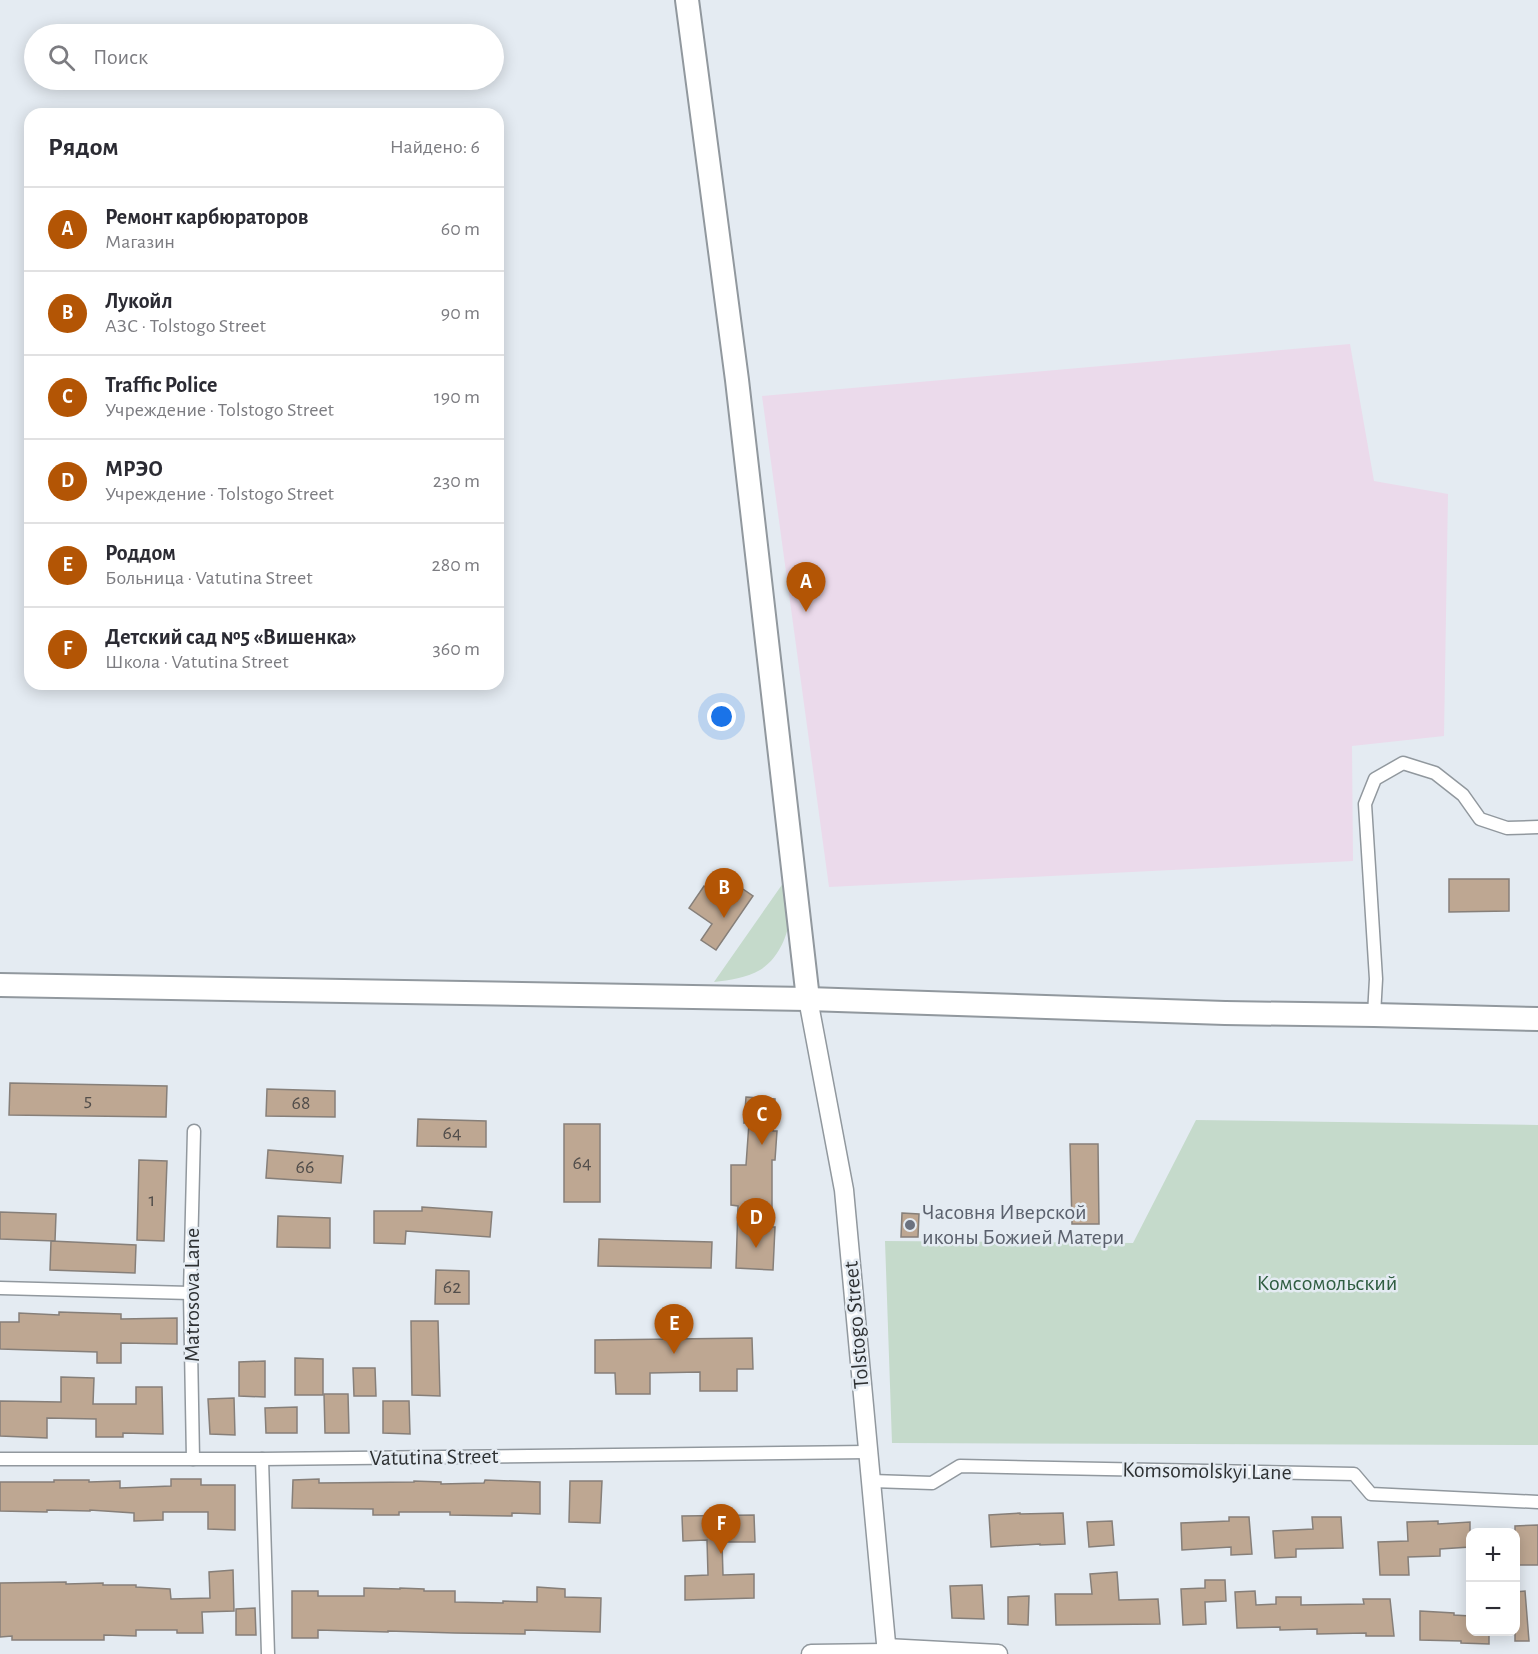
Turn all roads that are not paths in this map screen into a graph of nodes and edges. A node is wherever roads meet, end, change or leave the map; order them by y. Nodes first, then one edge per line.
1 (687, 0) edge
2 (1538, 827) edge
3 (0, 985) edge
4 (808, 999) junction
5 (1374, 1015) junction
6 (1538, 1019) edge
7 (194, 1131) dead end
8 (0, 1288) edge
9 (190, 1293) junction
10 (868, 1452) junction
11 (0, 1459) edge
12 (193, 1459) junction
13 (262, 1459) junction
14 (872, 1480) junction
15 (1538, 1502) edge
16 (886, 1651) edge
17 (268, 1654) edge
18 (811, 1654) edge
19 (998, 1654) edge

1 - 4 highway
2 - 5 street
3 - 4 highway
4 - 5 highway
4 - 10 main road, Tolstogo Street
5 - 6 highway
7 - 9 street, Matrosova Lane
8 - 9 street
9 - 12 street, Matrosova Lane
10 - 13 street, Vatutina Street
10 - 14 main road, Tolstogo Street
11 - 12 street, Vatutina Street
12 - 13 street, Vatutina Street
13 - 17 street
14 - 15 street, Komsomolskyi Lane
14 - 16 main road, Tolstogo Street
16 - 18 main road
16 - 19 main road

